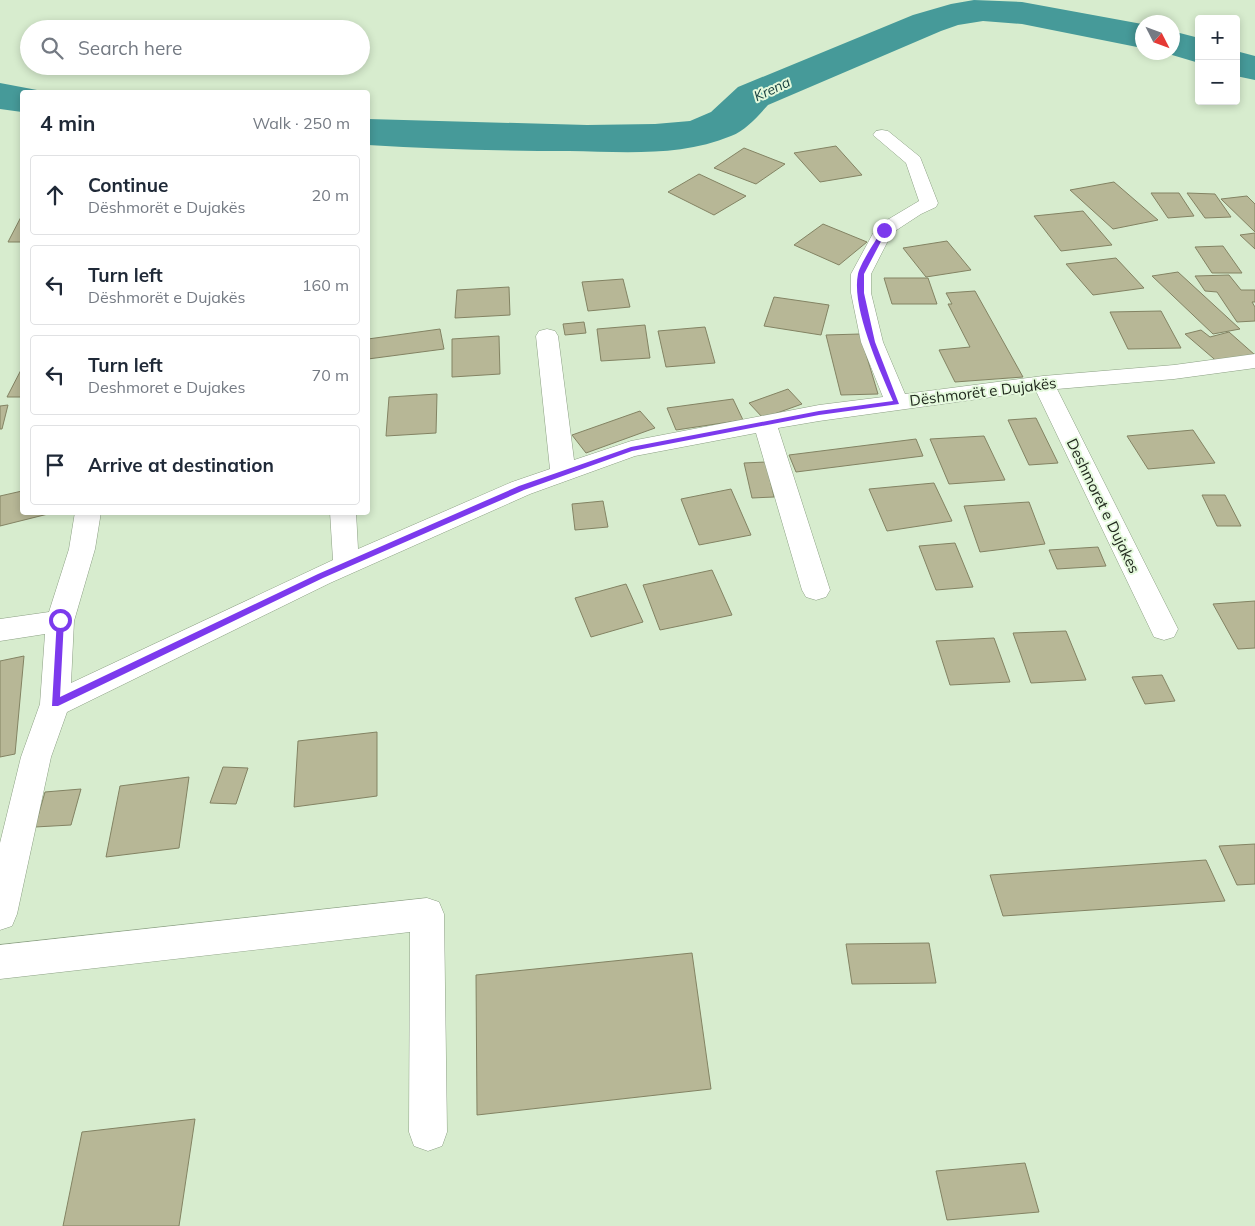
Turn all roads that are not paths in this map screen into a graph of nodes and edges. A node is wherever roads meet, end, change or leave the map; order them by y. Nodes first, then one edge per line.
1 (882, 135) dead end
2 (546, 336) dead end
3 (1255, 361) edge
4 (1043, 383) junction
5 (897, 403) junction
6 (765, 424) junction
7 (563, 473) junction
8 (88, 515) edge
9 (343, 515) edge
10 (346, 564) junction
11 (816, 590) dead end
12 (60, 620) junction
13 (1164, 629) dead end
14 (0, 630) edge
15 (55, 704) junction
16 (0, 914) edge
17 (0, 962) edge
18 (428, 1132) dead end

1 - 5 street
2 - 7 street
3 - 4 street, Dëshmorët e Dujakës
4 - 5 street, Dëshmorët e Dujakës
4 - 13 street, Deshmoret e Dujakes
5 - 6 street, Dëshmorët e Dujakës
6 - 7 street, Dëshmorët e Dujakës
6 - 11 street
7 - 10 street, Dëshmorët e Dujakës
8 - 12 street
9 - 10 street
10 - 15 street, Dëshmorët e Dujakës
12 - 14 street
12 - 15 street
15 - 16 street
17 - 18 street

